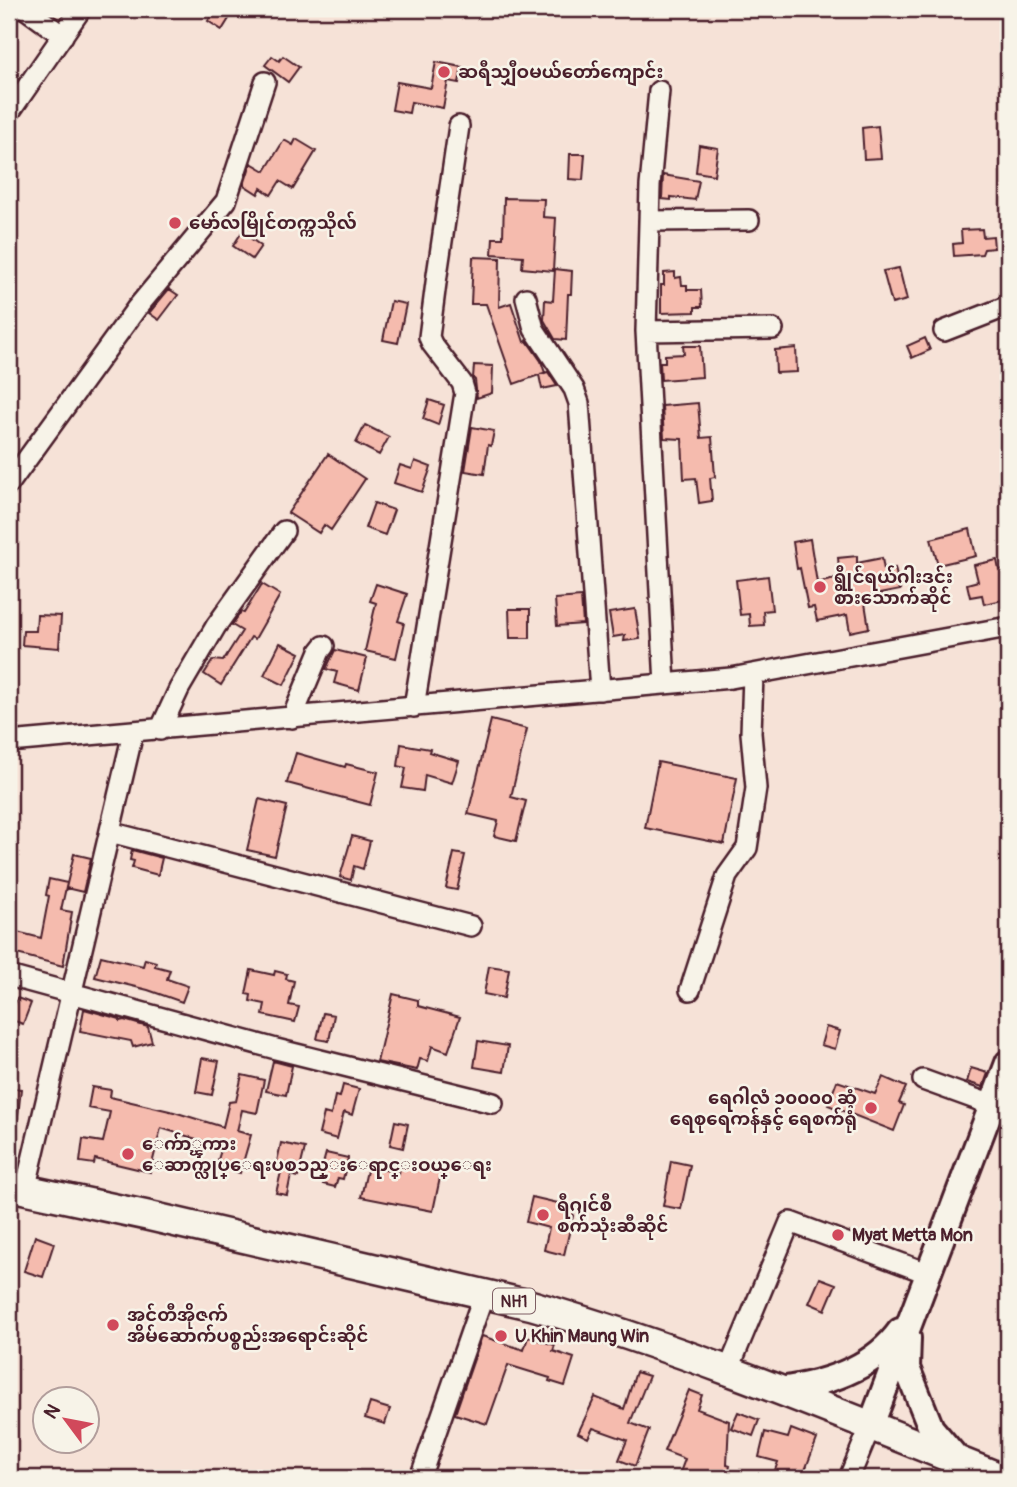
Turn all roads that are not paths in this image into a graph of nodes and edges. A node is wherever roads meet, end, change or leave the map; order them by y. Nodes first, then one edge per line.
1 (26, 9) edge
2 (81, 9) edge
3 (63, 36) junction
4 (265, 82) dead end
5 (659, 91) dead end
6 (12, 104) edge
7 (460, 126) dead end
8 (748, 220) dead end
9 (649, 221) junction
10 (526, 298) dead end
11 (1008, 306) edge
12 (773, 329) dead end
13 (646, 331) junction
14 (944, 331) dead end
15 (9, 484) edge
16 (284, 531) dead end
17 (1008, 627) edge
18 (324, 646) dead end
19 (753, 675) junction
20 (665, 684) junction
21 (600, 690) junction
22 (414, 707) junction
23 (292, 718) junction
24 (160, 730) junction
25 (133, 733) junction
26 (9, 742) edge
27 (110, 832) junction
28 (471, 926) dead end
29 (9, 976) edge
30 (690, 990) dead end
31 (73, 993) junction
32 (1008, 1063) edge
33 (923, 1080) dead end
34 (493, 1103) dead end
35 (992, 1105) junction
36 (17, 1188) edge
37 (927, 1273) junction
38 (484, 1294) junction
39 (912, 1313) junction
40 (728, 1371) junction
41 (780, 1391) junction
42 (871, 1425) junction
43 (960, 1462) junction
44 (420, 1478) edge
45 (849, 1478) edge
46 (1001, 1478) edge

1 - 3 street
2 - 3 street
3 - 6 street
4 - 15 street
5 - 9 street
7 - 22 street
8 - 9 street
9 - 13 street
10 - 21 street
11 - 14 street
12 - 13 street
13 - 20 street
16 - 24 street
17 - 19 street
18 - 23 street
19 - 20 street
19 - 30 street
20 - 21 street
21 - 22 street
22 - 23 street
23 - 24 street
24 - 25 street
25 - 26 street
25 - 27 street
27 - 28 street
27 - 31 street
29 - 31 street
31 - 34 street
31 - 36 street
32 - 35 main road
33 - 35 street
35 - 37 main road
36 - 38 highway, NH1
37 - 39 main road
37 - 40 street
38 - 40 highway, NH1
38 - 44 street
39 - 41 main road
39 - 42 main road
39 - 43 main road
40 - 41 highway, NH1
41 - 42 highway, NH1
42 - 43 highway, NH1
42 - 45 street
43 - 46 highway, NH1

